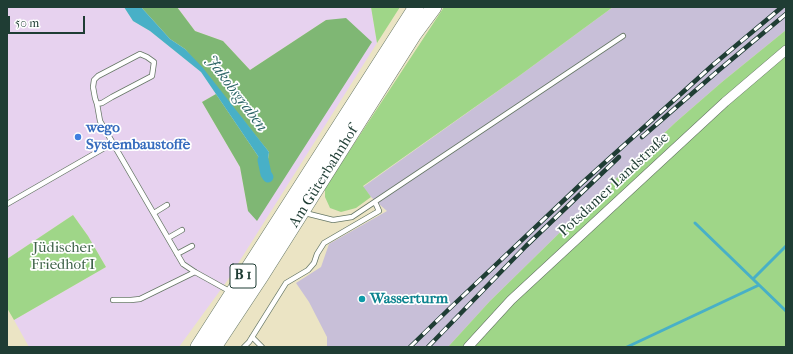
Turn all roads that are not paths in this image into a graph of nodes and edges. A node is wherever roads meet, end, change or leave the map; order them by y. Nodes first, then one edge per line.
1 (416, 7) edge
2 (434, 7) edge
3 (623, 36) dead end
4 (786, 50) edge
5 (97, 104) junction
6 (114, 143) junction
7 (375, 202) junction
8 (7, 204) edge
9 (167, 205) dead end
10 (295, 209) junction
11 (154, 213) junction
12 (182, 230) dead end
13 (168, 238) junction
14 (192, 246) dead end
15 (177, 254) junction
16 (195, 272) junction
17 (233, 293) junction
18 (114, 300) dead end
19 (252, 336) junction
20 (198, 347) edge
21 (214, 347) edge
22 (244, 347) edge
23 (262, 347) edge
24 (468, 347) edge

1 - 10 main road, Am Güterbahnhof / B 1
2 - 10 main road, Am Güterbahnhof
3 - 7 lane
4 - 24 street, Potsdamer Landstraße
5 - 5 lane
5 - 6 lane
6 - 8 lane
6 - 11 lane
7 - 10 lane
7 - 19 lane
9 - 11 lane
10 - 17 main road, Am Güterbahnhof / B 1
10 - 21 main road, Am Güterbahnhof
11 - 13 lane
12 - 13 lane
13 - 15 lane
14 - 15 lane
15 - 16 lane
16 - 17 lane
16 - 18 lane
17 - 20 main road, Am Güterbahnhof / B 1
19 - 22 lane
19 - 23 lane

